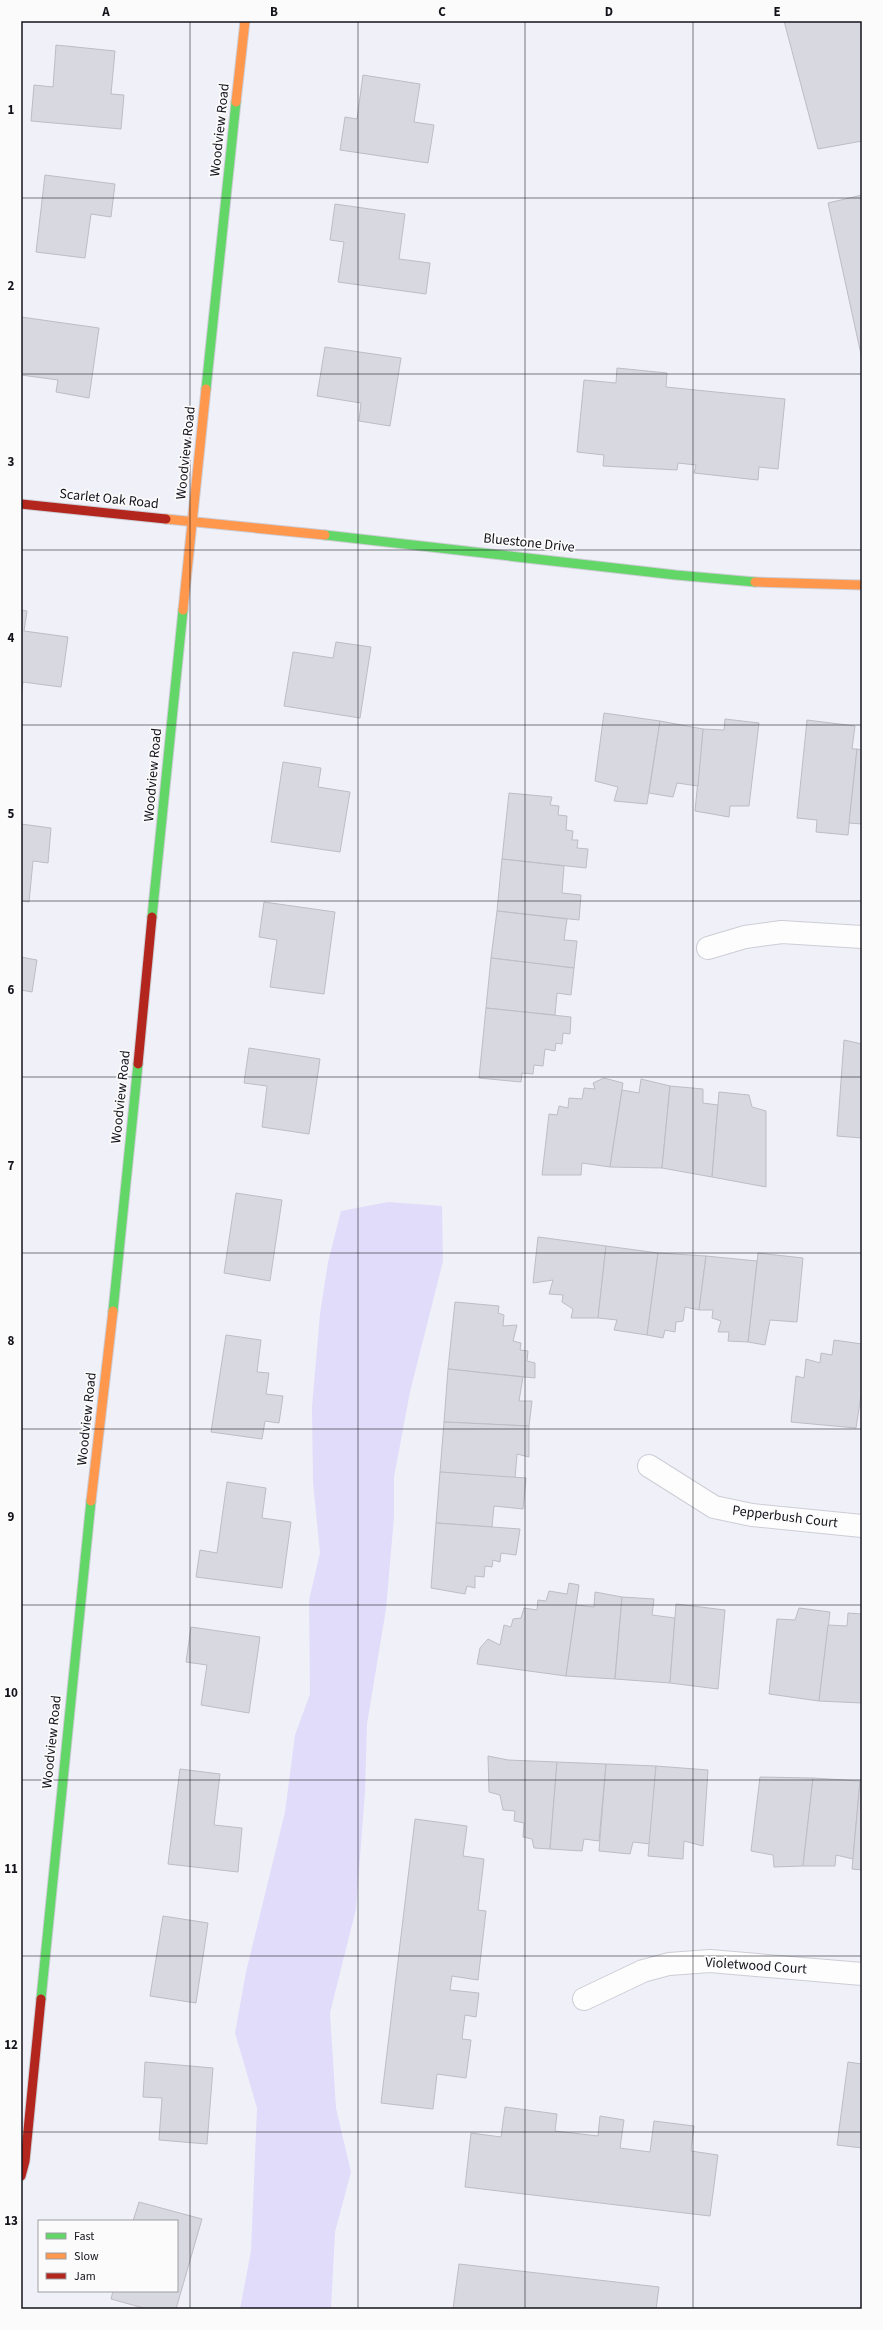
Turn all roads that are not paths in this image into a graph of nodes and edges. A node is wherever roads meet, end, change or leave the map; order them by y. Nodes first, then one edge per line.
1 (245, 21) edge
2 (21, 504) edge
3 (193, 522) junction
4 (862, 585) edge
5 (862, 937) edge
6 (708, 948) dead end
7 (649, 1466) dead end
8 (862, 1526) edge
9 (862, 1974) edge
10 (584, 1999) dead end
11 (21, 2176) edge

1 - 3 street, Woodview Road
2 - 3 street, Scarlet Oak Road
3 - 4 street, Bluestone Drive
3 - 11 street, Woodview Road
5 - 6 street
7 - 8 street, Pepperbush Court
9 - 10 street, Violetwood Court

